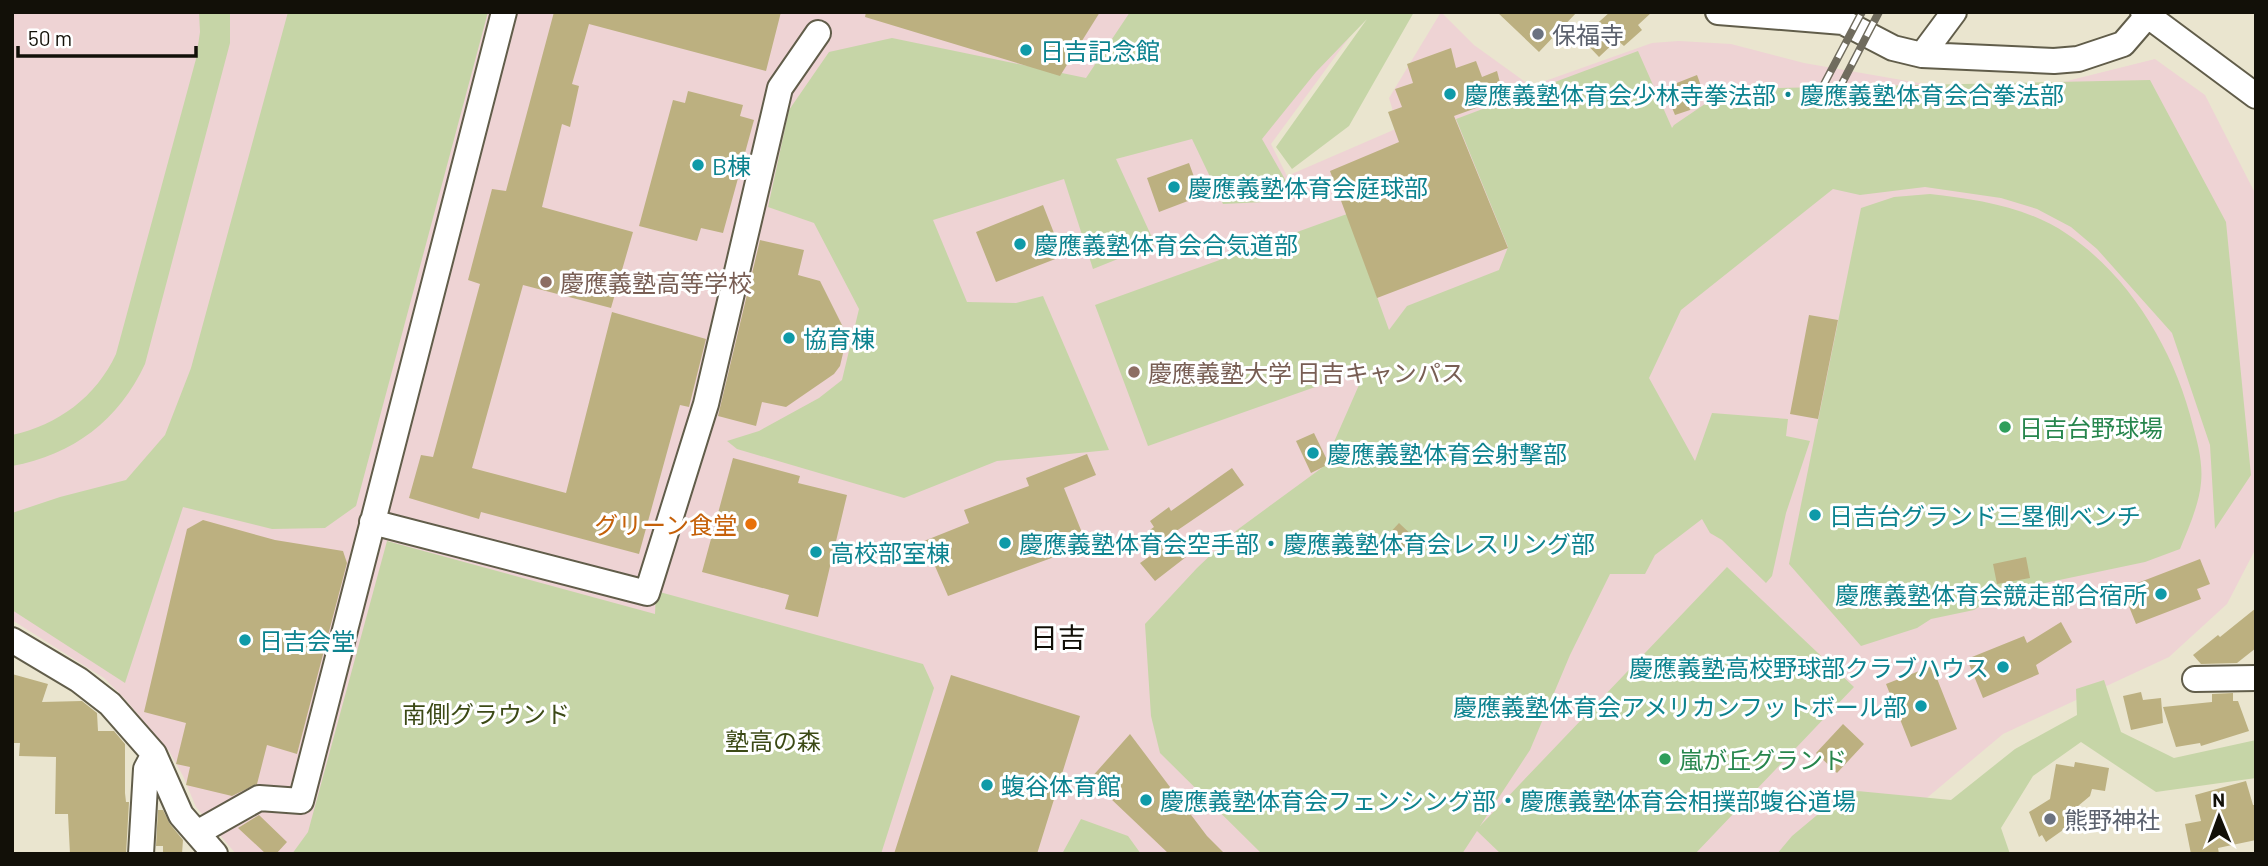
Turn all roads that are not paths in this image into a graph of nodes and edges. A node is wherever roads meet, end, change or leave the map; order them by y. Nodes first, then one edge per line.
1 (503, 12) edge
2 (1718, 12) edge
3 (1954, 12) edge
4 (2146, 14) edge
5 (1845, 17) edge
6 (818, 33) dead end
7 (1922, 55) junction
8 (2256, 96) edge
9 (372, 522) junction
10 (12, 640) edge
11 (2256, 678) edge
12 (2195, 679) dead end
13 (153, 754) junction
14 (197, 834) junction
15 (141, 854) edge
16 (215, 854) edge

1 - 9 street
2 - 5 street
3 - 7 street
4 - 7 street
4 - 8 street
5 - 7 street
6 - 9 street
9 - 14 street
10 - 13 street
11 - 12 street
13 - 14 street
13 - 15 street
14 - 16 street

